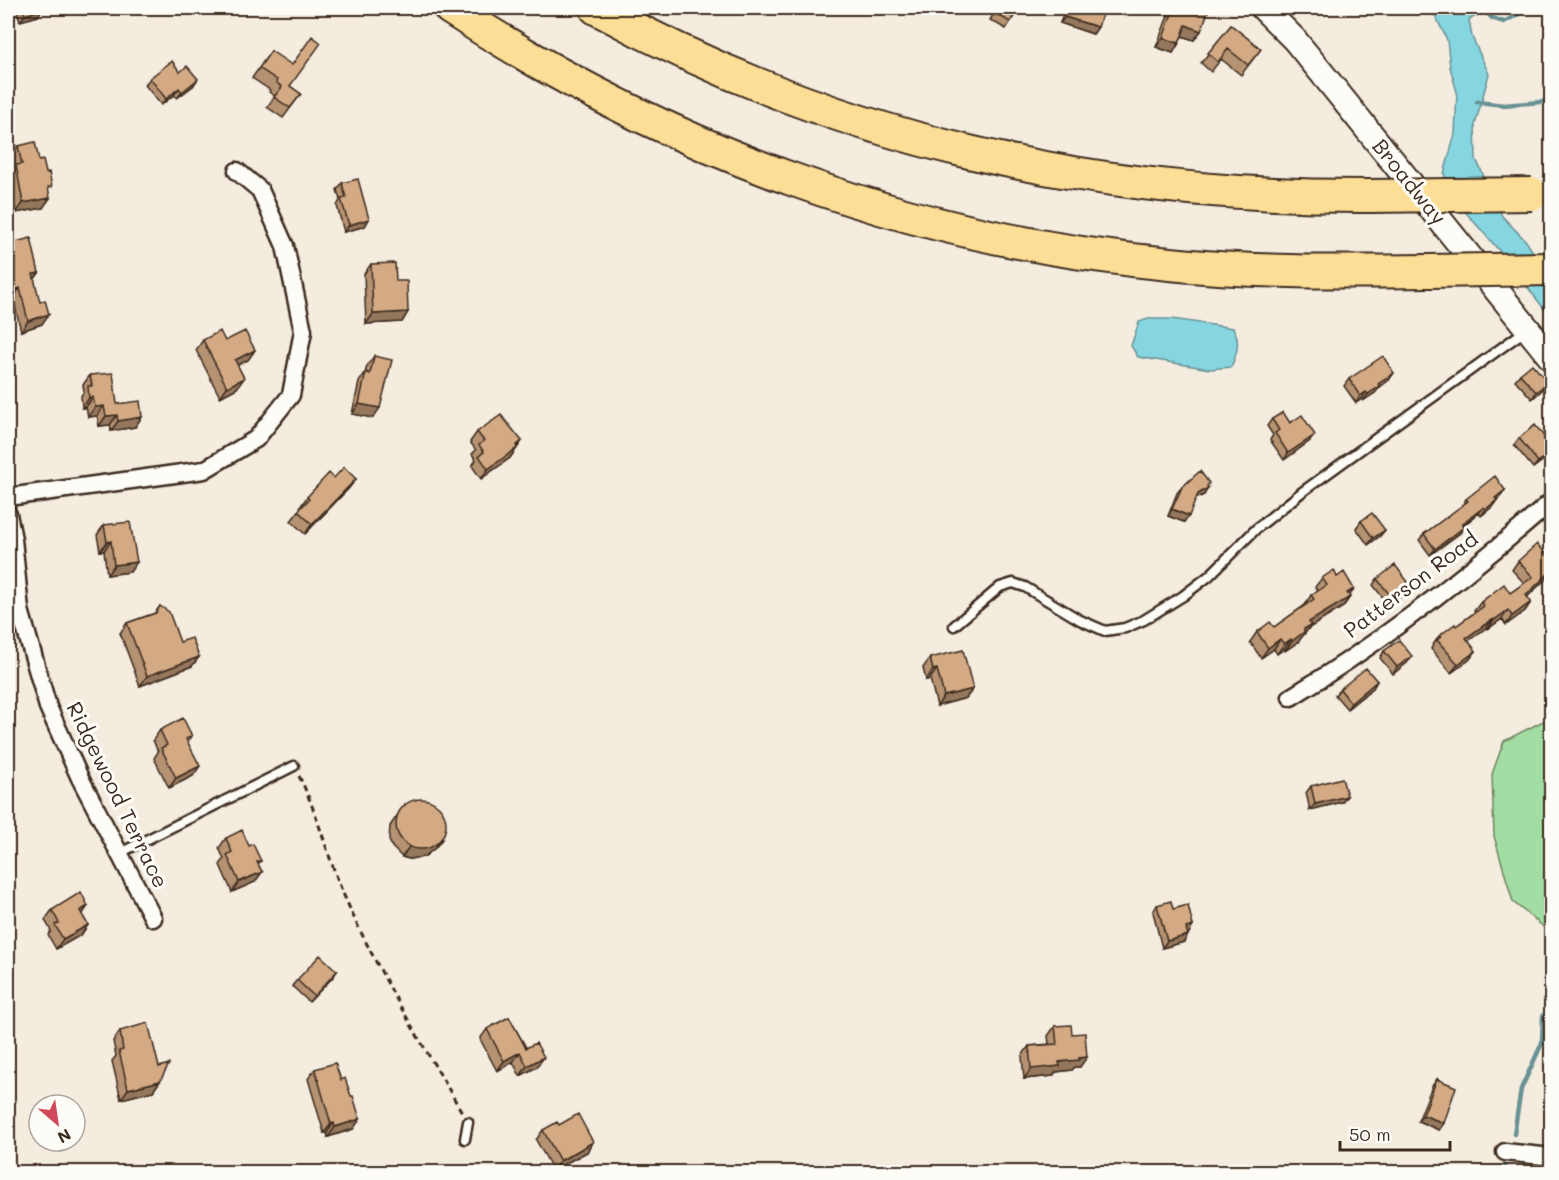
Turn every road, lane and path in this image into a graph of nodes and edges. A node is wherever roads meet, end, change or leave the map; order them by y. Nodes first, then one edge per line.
1 (450, 8) edge
2 (596, 8) edge
3 (1263, 8) edge
4 (237, 171) dead end
5 (1542, 194) edge
6 (1551, 269) edge
7 (1526, 329) junction
8 (1551, 359) edge
9 (8, 497) edge
10 (1551, 501) edge
11 (8, 514) edge
12 (954, 626) dead end
13 (1291, 697) dead end
14 (294, 766) joint
15 (120, 853) junction
16 (153, 918) dead end
17 (468, 1122) joint
18 (465, 1139) dead end
19 (1505, 1152) dead end
20 (1551, 1157) edge

1 - 6 highway, bridge
2 - 5 highway, bridge
3 - 7 main road, Broadway
4 - 9 street
7 - 8 main road, Broadway
7 - 12 lane
10 - 13 street, Patterson Road
11 - 15 street, Ridgewood Terrace
14 - 15 lane
14 - 17 path
15 - 16 street, Ridgewood Terrace
17 - 18 lane
19 - 20 street

